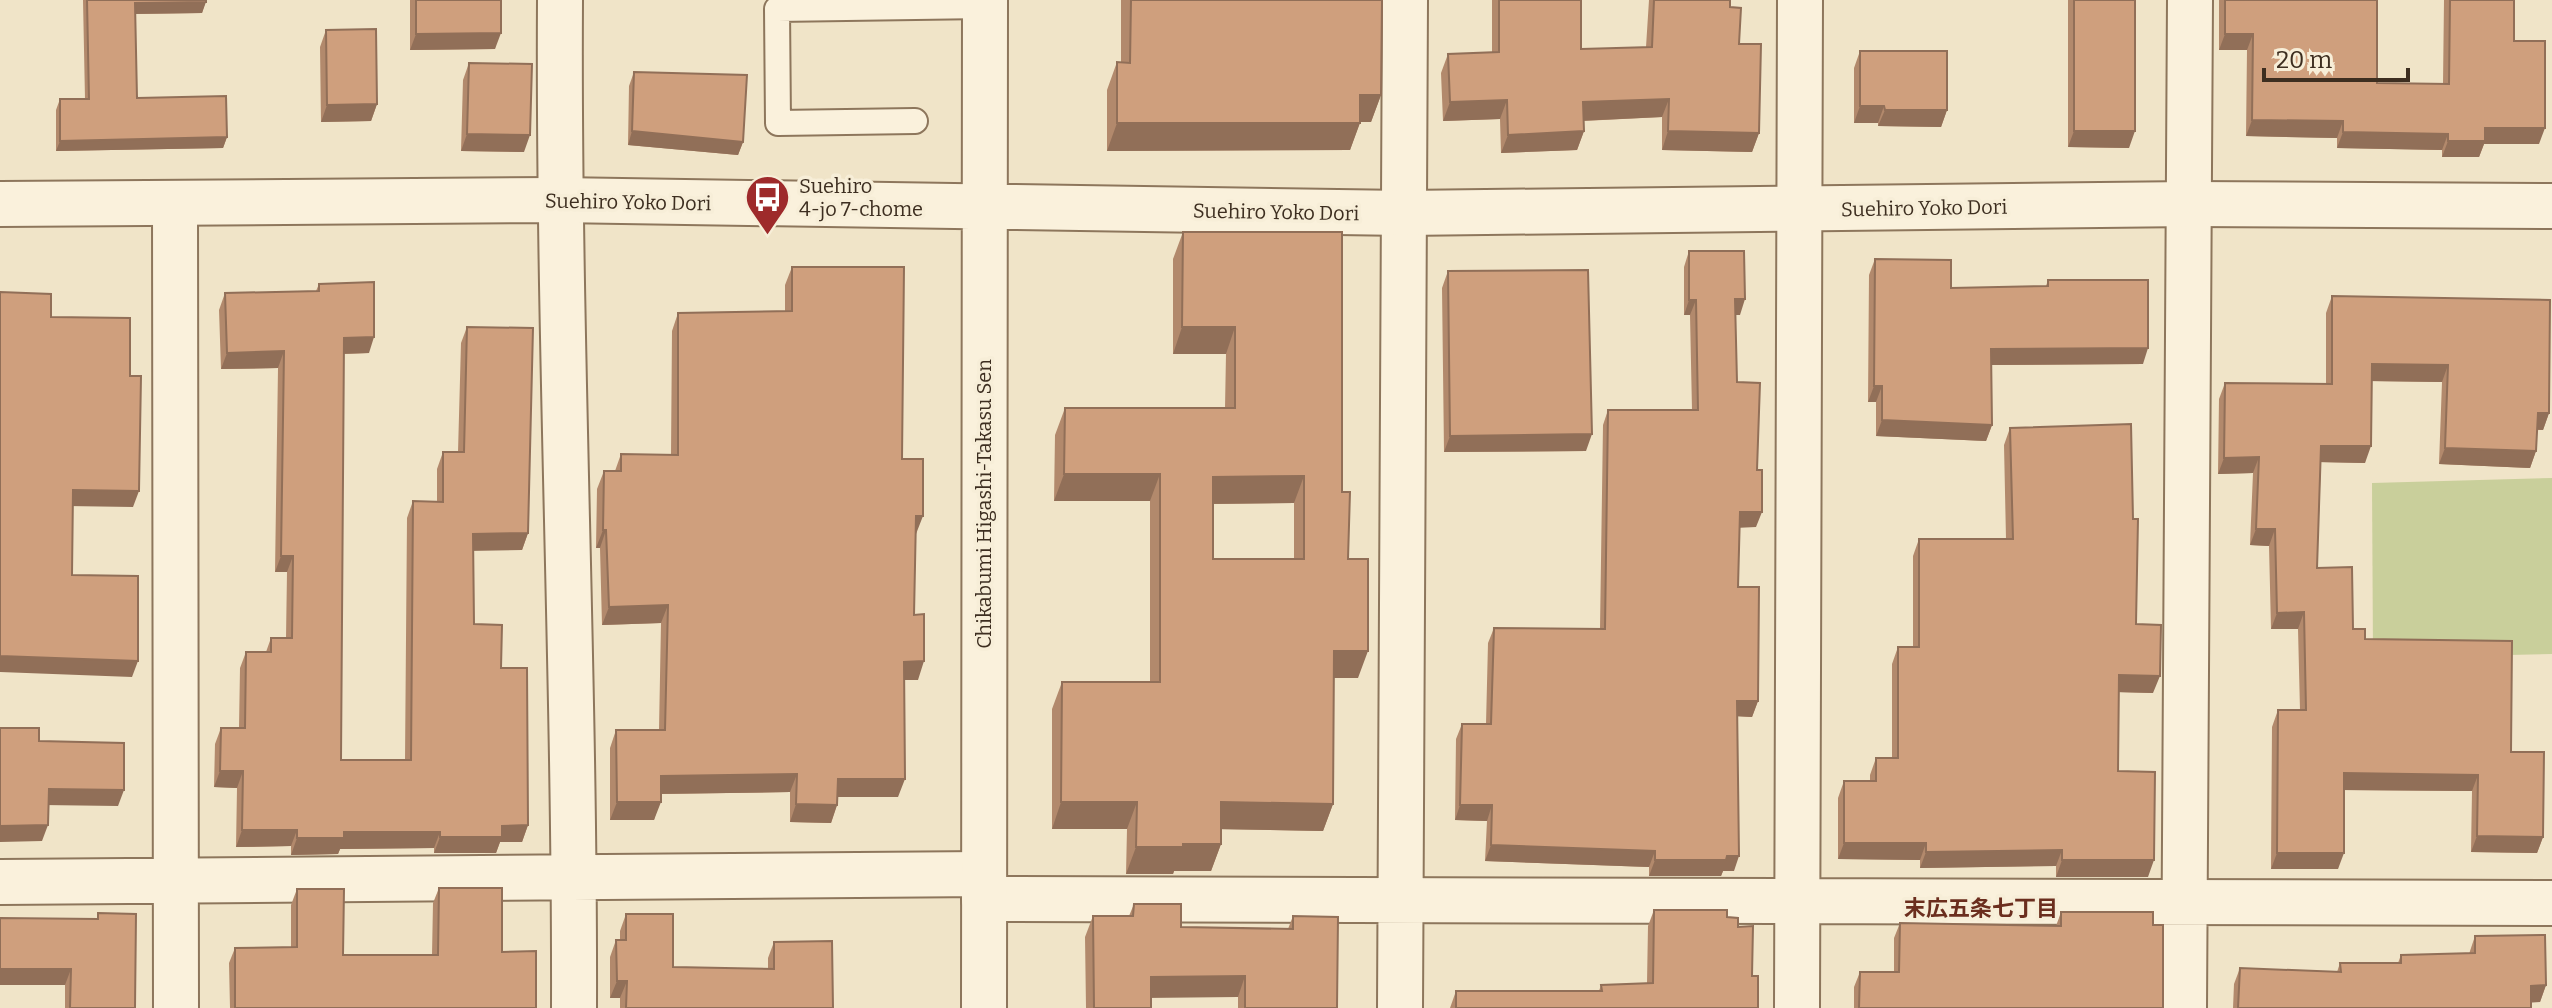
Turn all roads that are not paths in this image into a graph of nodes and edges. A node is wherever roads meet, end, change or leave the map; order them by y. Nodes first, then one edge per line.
1 (560, 0) edge
2 (1405, 0) edge
3 (1800, 0) edge
4 (2190, 0) edge
5 (985, 3) edge
6 (915, 121) dead end
7 (559, 200) junction
8 (0, 204) edge
9 (2191, 204) junction
10 (175, 205) junction
11 (2552, 206) edge
12 (983, 207) junction
13 (1800, 210) junction
14 (1405, 213) junction
15 (574, 880) junction
16 (0, 882) edge
17 (175, 882) junction
18 (984, 886) junction
19 (1401, 899) junction
20 (2183, 900) junction
21 (1797, 903) junction
22 (2552, 903) edge
23 (176, 1008) edge
24 (574, 1008) edge
25 (984, 1008) edge
26 (1400, 1008) edge
27 (1797, 1008) edge
28 (2184, 1008) edge

1 - 7 street
2 - 14 street
3 - 13 street
4 - 9 street
5 - 6 lane
5 - 12 street, Chikabumi Higashi-Takasu Sen
7 - 10 street, Suehiro Yoko Dori
7 - 12 street, Suehiro Yoko Dori
7 - 15 street
8 - 10 street, Suehiro Yoko Dori
9 - 11 street, Suehiro Yoko Dori
9 - 13 street, Suehiro Yoko Dori
9 - 20 street
10 - 17 street
12 - 14 street, Suehiro Yoko Dori
12 - 18 street, Chikabumi Higashi-Takasu Sen
13 - 14 street, Suehiro Yoko Dori
13 - 21 street
14 - 19 street
15 - 17 street
15 - 18 street
15 - 24 street
16 - 17 street
17 - 23 street
18 - 19 street
18 - 25 street, Chikabumi Higashi-Takasu Sen
19 - 21 street
19 - 26 street
20 - 21 street
20 - 22 street
20 - 28 street
21 - 27 street

